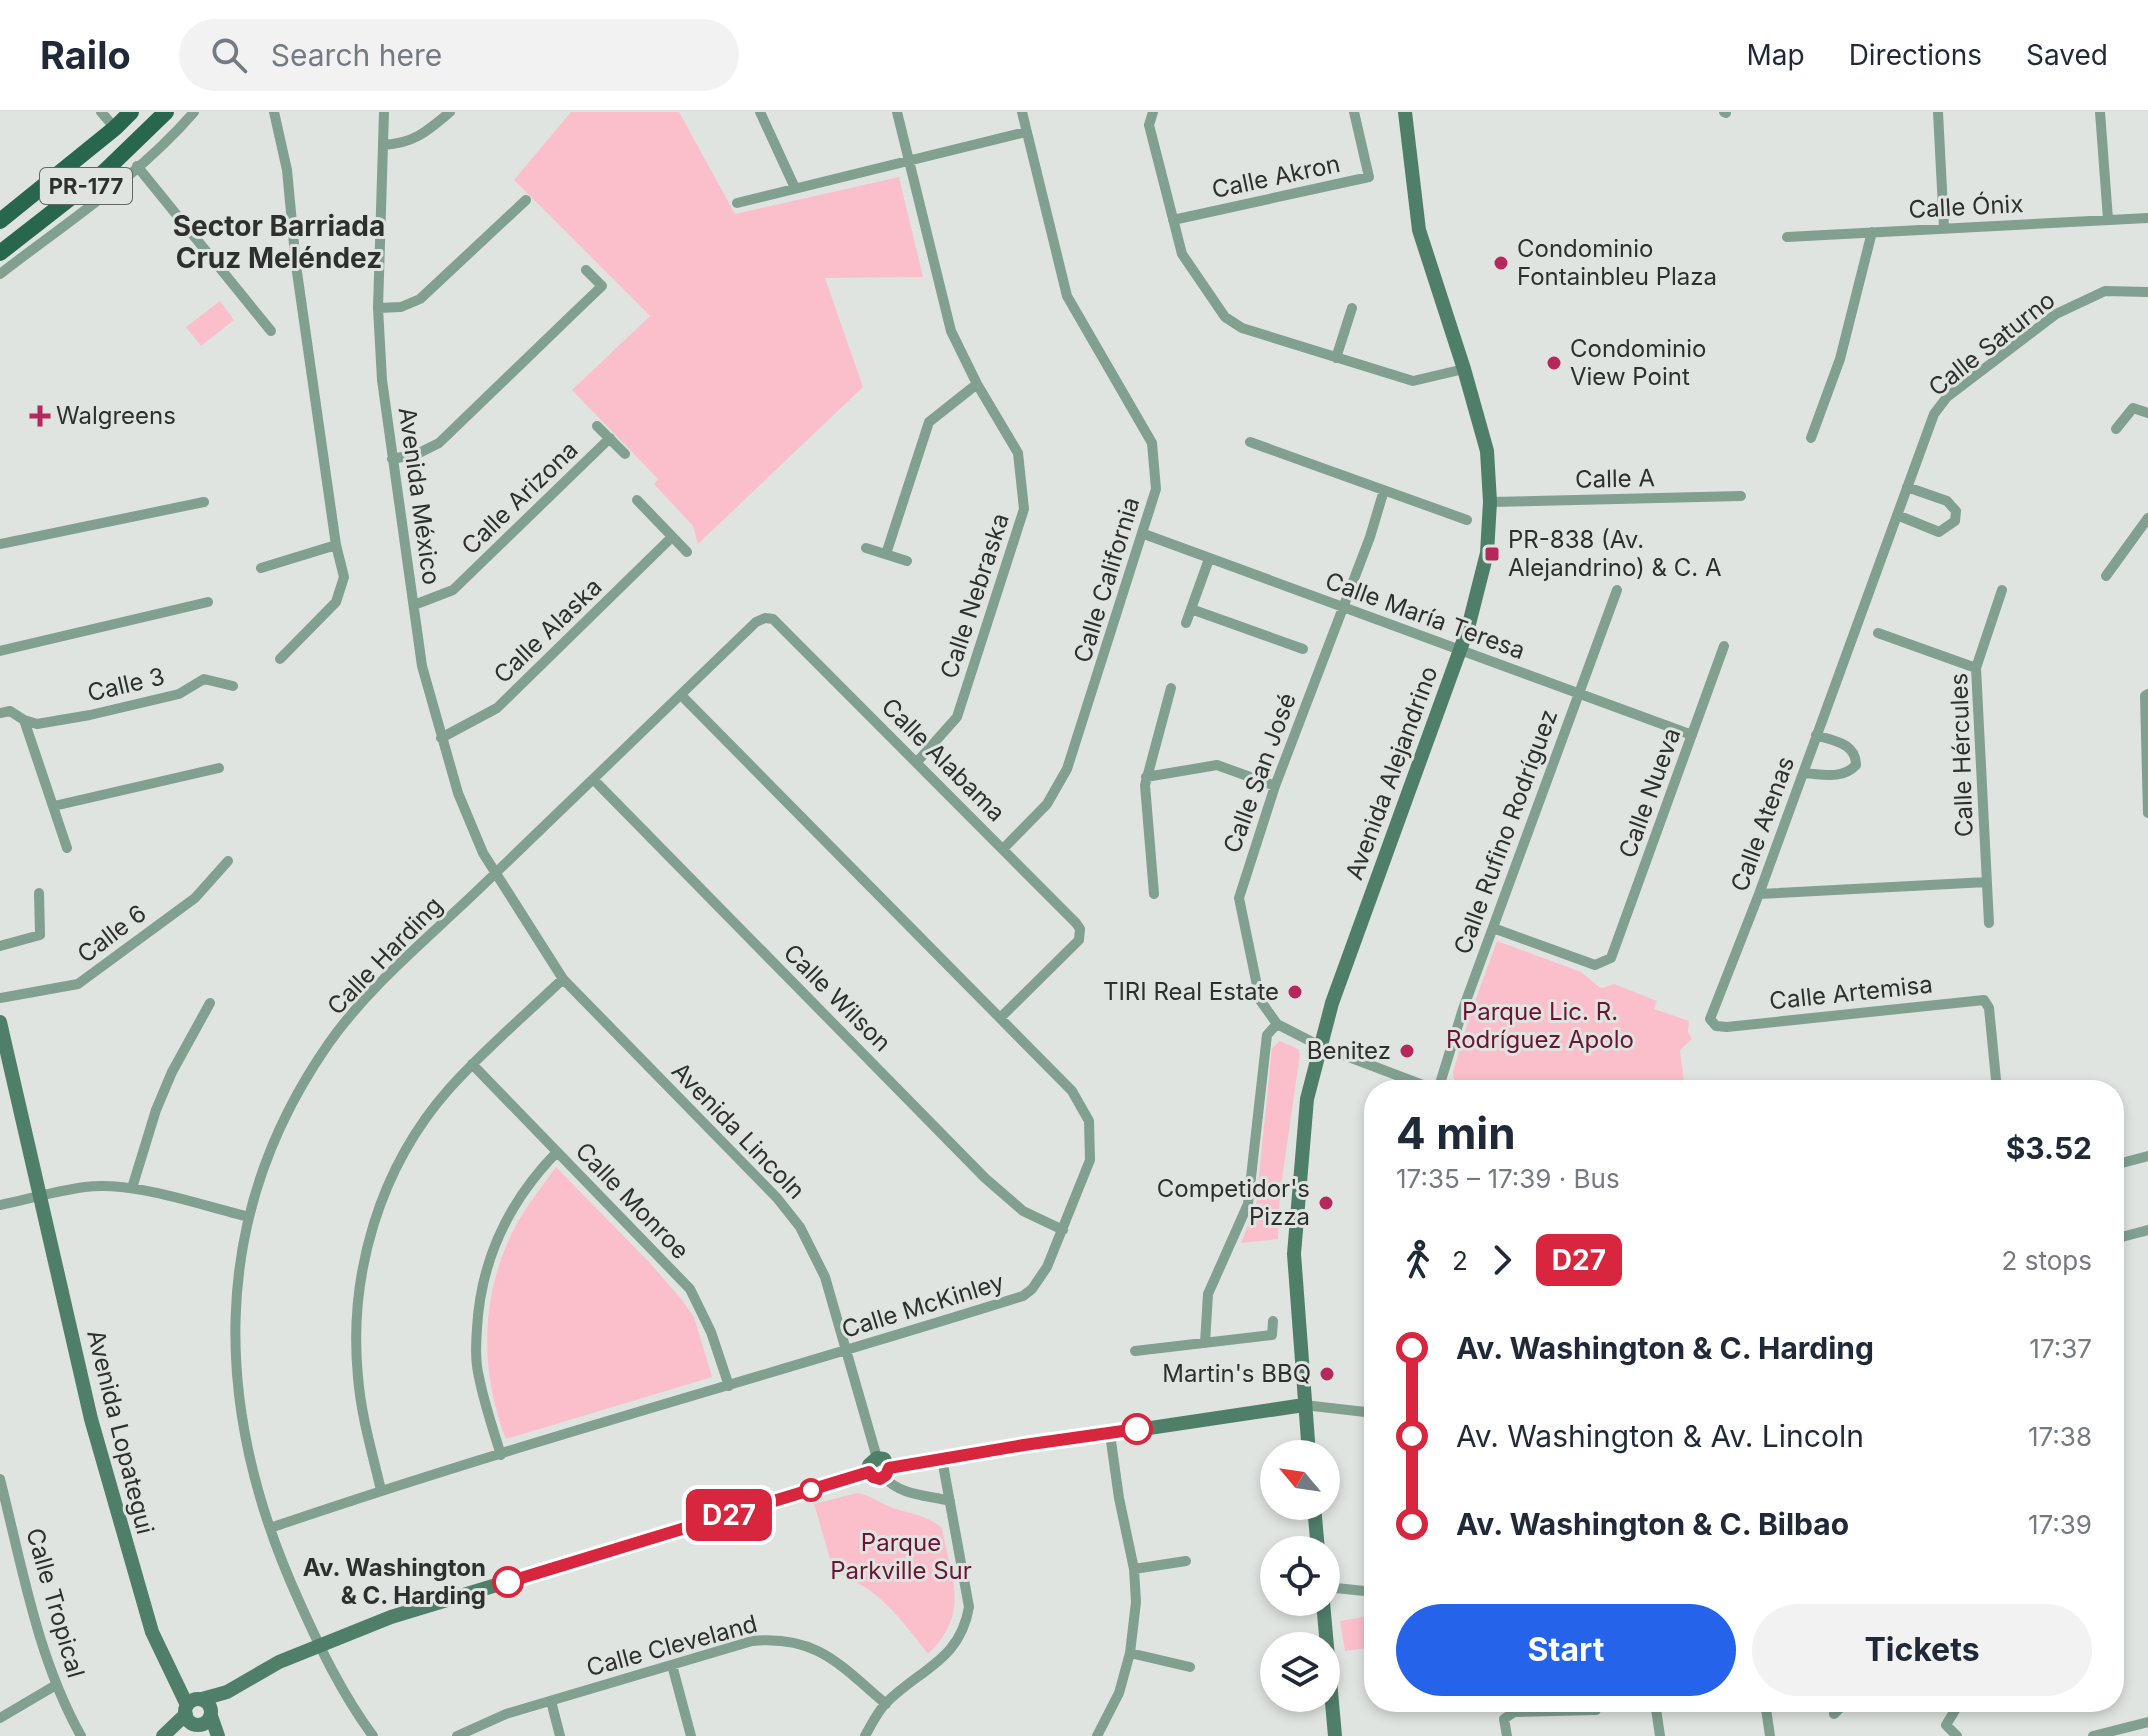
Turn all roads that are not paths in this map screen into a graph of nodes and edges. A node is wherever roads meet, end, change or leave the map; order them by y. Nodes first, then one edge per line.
1 (101, 112) edge
2 (131, 112) edge
3 (166, 112) edge
4 (194, 112) edge
5 (274, 112) edge
6 (384, 112) edge
7 (450, 112) edge
8 (760, 112) edge
9 (897, 112) edge
10 (1022, 112) edge
11 (1153, 112) edge
12 (1354, 112) edge
13 (1405, 112) edge
14 (1938, 112) edge
15 (2100, 112) edge
16 (115, 128) junction
17 (1026, 132) junction
18 (384, 145) junction
19 (909, 161) junction
20 (137, 166) junction
21 (795, 188) junction
22 (526, 200) dead end
23 (737, 203) dead end
24 (2148, 218) edge
25 (2108, 219) junction
26 (1173, 220) junction
27 (0, 221) edge
28 (1944, 228) junction
29 (1872, 232) junction
30 (1787, 237) dead end
31 (0, 253) edge
32 (586, 270) dead end
33 (0, 274) edge
34 (2148, 292) edge
35 (378, 308) junction
36 (1352, 308) dead end
37 (271, 331) dead end
38 (1336, 358) junction
39 (1464, 369) junction
40 (977, 384) junction
41 (2148, 413) edge
42 (597, 426) dead end
43 (2116, 429) dead end
44 (610, 438) junction
45 (1811, 438) dead end
46 (1250, 442) dead end
47 (625, 454) dead end
48 (392, 459) junction
49 (1907, 487) junction
50 (1384, 490) junction
51 (1741, 496) dead end
52 (637, 500) dead end
53 (204, 502) dead end
54 (1490, 502) junction
55 (1897, 515) junction
56 (2148, 518) edge
57 (1467, 520) dead end
58 (1144, 534) junction
59 (672, 537) junction
60 (0, 544) edge
61 (336, 545) junction
62 (866, 548) dead end
63 (687, 552) dead end
64 (886, 554) junction
65 (1209, 559) junction
66 (907, 561) dead end
67 (261, 568) dead end
68 (2106, 576) dead end
69 (1617, 590) dead end
70 (2002, 590) dead end
71 (208, 602) dead end
72 (414, 605) junction
73 (1343, 607) junction
74 (1191, 609) junction
75 (765, 618) joint
76 (1186, 623) dead end
77 (1860, 625) joint
78 (1878, 633) dead end
79 (1724, 646) dead end
80 (1303, 649) dead end
81 (0, 651) edge
82 (1460, 651) junction
83 (280, 659) dead end
84 (1976, 668) junction
85 (233, 686) dead end
86 (1171, 688) dead end
87 (1577, 694) junction
88 (681, 695) junction
89 (2147, 695) edge
90 (0, 713) edge
91 (24, 720) junction
92 (1692, 735) junction
93 (1816, 735) junction
94 (441, 738) junction
95 (917, 762) junction
96 (219, 768) dead end
97 (1803, 773) junction
98 (1146, 777) junction
99 (594, 780) junction
100 (1275, 786) junction
101 (54, 806) junction
102 (2148, 813) edge
103 (67, 848) dead end
104 (1003, 849) junction
105 (228, 861) dead end
106 (495, 873) junction
107 (1987, 882) junction
108 (39, 893) dead end
109 (1154, 894) dead end
110 (1759, 894) junction
111 (1989, 923) dead end
112 (1493, 928) junction
113 (0, 946) edge
114 (563, 979) junction
115 (0, 998) edge
116 (210, 1003) dead end
117 (1000, 1018) junction
118 (0, 1022) edge
119 (1277, 1024) junction
120 (1727, 1027) joint
121 (1320, 1046) junction
122 (472, 1064) junction
123 (1410, 1080) edge
124 (1440, 1080) edge
125 (1996, 1080) edge
126 (557, 1152) junction
127 (2148, 1156) edge
128 (2124, 1162) edge
129 (132, 1188) junction
130 (39, 1196) junction
131 (0, 1205) edge
132 (249, 1217) junction
133 (1063, 1230) junction
134 (2148, 1230) edge
135 (2124, 1236) edge
136 (1273, 1321) dead end
137 (1205, 1343) junction
138 (848, 1351) junction
139 (1135, 1351) dead end
140 (729, 1386) junction
141 (1304, 1405) junction
142 (1364, 1412) edge
143 (1110, 1434) junction
144 (1308, 1440) edge
145 (501, 1455) junction
146 (877, 1458) junction
147 (942, 1459) junction
148 (869, 1472) junction
149 (886, 1473) junction
150 (0, 1479) edge
151 (381, 1490) junction
152 (950, 1501) junction
153 (270, 1528) junction
154 (1186, 1561) dead end
155 (1134, 1569) junction
156 (1340, 1588) edge
157 (1364, 1591) edge
158 (1324, 1616) edge
159 (318, 1646) junction
160 (1130, 1653) junction
161 (672, 1665) junction
162 (1190, 1667) dead end
163 (56, 1685) junction
164 (551, 1701) junction
165 (886, 1704) junction
166 (198, 1712) junction
167 (1514, 1712) edge
168 (1656, 1712) edge
169 (1766, 1712) edge
170 (1954, 1712) edge
171 (0, 1718) edge
172 (2148, 1722) edge
173 (81, 1736) edge
174 (166, 1736) edge
175 (211, 1736) edge
176 (218, 1736) edge
177 (373, 1736) edge
178 (457, 1736) edge
179 (560, 1736) edge
180 (691, 1736) edge
181 (865, 1736) edge
182 (1097, 1736) edge
183 (1335, 1736) edge
184 (1507, 1736) edge
185 (1660, 1736) edge
186 (1770, 1736) edge
187 (1957, 1736) edge
188 (2093, 1736) edge

1 - 16 street
2 - 16 main road, PR-177
3 - 31 main road, PR-177
4 - 20 street
5 - 61 street
6 - 18 street, Avenida México
7 - 18 street
8 - 21 street
9 - 19 street, Calle Nebraska
10 - 17 street, Calle California
11 - 26 street
12 - 26 street, Calle Akron
13 - 39 street, Avenida Alejandrino
14 - 28 street
15 - 25 street
16 - 27 main road, PR-177
17 - 19 street
17 - 58 street, Calle California
18 - 35 street, Avenida México
19 - 21 street
19 - 40 street, Calle Nebraska
20 - 33 street
20 - 37 street
21 - 23 street
22 - 35 street
24 - 25 street, Calle Ónix
25 - 28 street, Calle Ónix
26 - 38 street
28 - 29 street, Calle Ónix
29 - 30 street, Calle Ónix
29 - 45 street
32 - 48 street
34 - 49 street, Calle Saturno
35 - 48 street, Avenida México
36 - 38 street
38 - 39 street
39 - 54 street, Avenida Alejandrino
40 - 64 street
40 - 95 street, Calle Nebraska
41 - 43 street
42 - 44 street
44 - 47 street
44 - 72 street, Calle Arizona
46 - 50 street
48 - 72 street, Avenida México
49 - 55 street, Calle Saturno
49 - 55 street
50 - 57 street
50 - 73 street, Calle San José
51 - 54 street, Calle A
52 - 59 street
53 - 60 street
54 - 82 street, Avenida Alejandrino
55 - 77 street, Calle Saturno
56 - 68 street
58 - 65 street, Calle María Teresa
58 - 104 street, Calle California
59 - 63 street
59 - 94 street, Calle Alaska
61 - 67 street
61 - 83 street
62 - 64 street
64 - 66 street
65 - 73 street, Calle María Teresa
65 - 74 street
69 - 87 street, Calle Rufino Rodríguez
70 - 84 street, Calle Hércules
71 - 81 street
72 - 94 street, Avenida México
73 - 82 street, Calle María Teresa
73 - 100 street, Calle San José
74 - 76 street
74 - 80 street
75 - 88 street, Calle Harding
75 - 95 street, Calle Alabama
77 - 93 street, Calle Atenas
78 - 84 street
79 - 92 street, Calle Nueva
82 - 87 street, Calle María Teresa
82 - 121 street, Avenida Alejandrino
84 - 107 street, Calle Hércules
85 - 91 street, Calle 3
86 - 98 street
87 - 92 street, Calle María Teresa
87 - 112 street, Calle Rufino Rodríguez
88 - 99 street, Calle Harding
88 - 117 street, Calle McKinley
89 - 102 street
90 - 91 street, Calle 3
91 - 101 street
92 - 112 street, Calle Nueva
93 - 97 street, Calle Atenas
93 - 97 street
94 - 106 street, Avenida México
95 - 104 street, Calle Alabama
96 - 101 street
97 - 110 street, Calle Atenas
98 - 100 street
98 - 109 street
99 - 106 street, Calle Harding
99 - 133 street, Calle Wilson
100 - 119 street, Calle San José
101 - 103 street
104 - 117 street, Calle Alabama
105 - 115 street, Calle 6
106 - 114 street, Avenida Lincoln
106 - 132 street, Calle Harding
107 - 110 street
107 - 111 street, Calle Hércules
108 - 113 street
110 - 120 street, Calle Atenas
112 - 124 street, Calle Rufino Rodríguez
114 - 122 street
114 - 138 street, Avenida Lincoln
116 - 129 street
117 - 133 street, Calle McKinley
118 - 130 street, Avenida Lopategui
119 - 121 street
119 - 137 street
120 - 125 street, Calle Artemisa
121 - 123 street
121 - 141 street, Avenida Alejandrino
122 - 126 street, Calle Monroe
122 - 151 street
126 - 140 street, Calle Monroe
126 - 145 street
127 - 128 street
129 - 130 street
129 - 132 street
130 - 131 street
130 - 166 street, Avenida Lopategui
132 - 153 street, Calle Harding
133 - 138 street, Calle McKinley
134 - 135 street
136 - 137 street
137 - 139 street
138 - 140 street, Calle McKinley
138 - 146 street, Avenida Lincoln
140 - 145 street, Calle McKinley
141 - 142 street
141 - 143 street
141 - 144 street, Avenida Alejandrino
143 - 147 street
143 - 155 street
145 - 151 street, Calle McKinley
146 - 148 street
146 - 149 street
147 - 149 street
147 - 152 street
148 - 149 street
148 - 159 street
149 - 152 street
150 - 163 street, Calle Tropical
151 - 153 street, Calle McKinley
152 - 165 street
153 - 159 street, Calle Harding
154 - 155 street
155 - 160 street
156 - 157 street
158 - 183 street
159 - 166 street
159 - 177 street, Calle Harding
160 - 162 street
160 - 182 street
161 - 164 street, Calle Cleveland
161 - 165 street, Calle Cleveland
161 - 180 street
163 - 171 street
163 - 173 street, Calle Tropical
164 - 178 street, Calle Cleveland
164 - 179 street
165 - 181 street
166 - 174 street
166 - 175 street, Avenida Lopategui
166 - 176 street, Avenida Lopategui
167 - 184 street
168 - 185 street
169 - 186 street
170 - 187 street
172 - 188 street

